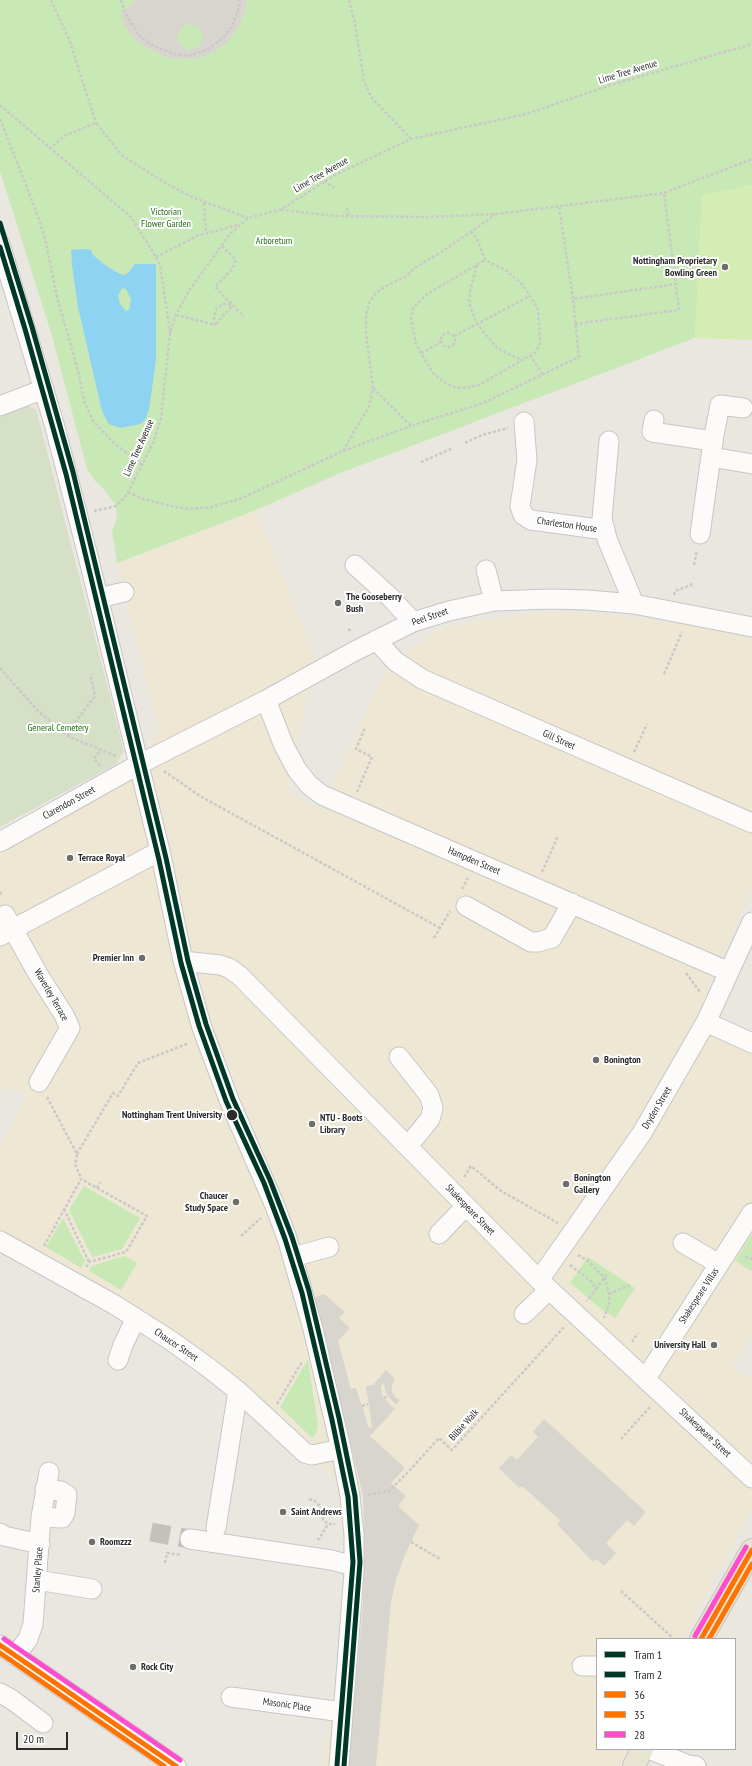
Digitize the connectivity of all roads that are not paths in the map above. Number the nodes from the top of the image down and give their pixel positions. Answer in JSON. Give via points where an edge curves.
{"nodes":[{"id":1,"x":0,"y":244,"type":"edge"},
{"id":2,"x":44,"y":389,"type":"junction"},
{"id":3,"x":0,"y":406,"type":"edge"},
{"id":4,"x":743,"y":408,"type":"dead end"},
{"id":5,"x":654,"y":420,"type":"dead end"},
{"id":6,"x":525,"y":426,"type":"road end"},
{"id":7,"x":609,"y":441,"type":"dead end"},
{"id":8,"x":713,"y":444,"type":"junction"},
{"id":9,"x":752,"y":464,"type":"edge"},
{"id":10,"x":605,"y":530,"type":"junction"},
{"id":11,"x":700,"y":534,"type":"dead end"},
{"id":12,"x":355,"y":565,"type":"dead end"},
{"id":13,"x":486,"y":570,"type":"dead end"},
{"id":14,"x":124,"y":592,"type":"dead end"},
{"id":15,"x":99,"y":598,"type":"junction"},
{"id":16,"x":494,"y":601,"type":"junction"},
{"id":17,"x":634,"y":604,"type":"junction"},
{"id":18,"x":414,"y":622,"type":"junction"},
{"id":19,"x":752,"y":627,"type":"edge"},
{"id":20,"x":376,"y":640,"type":"junction"},
{"id":21,"x":266,"y":700,"type":"junction"},
{"id":22,"x":140,"y":763,"type":"junction"},
{"id":23,"x":752,"y":823,"type":"edge"},
{"id":24,"x":0,"y":842,"type":"edge"},
{"id":25,"x":160,"y":851,"type":"junction"},
{"id":26,"x":459,"y":902,"type":"road end"},
{"id":27,"x":572,"y":903,"type":"junction"},
{"id":28,"x":752,"y":922,"type":"edge"},
{"id":29,"x":6,"y":926,"type":"edge"},
{"id":30,"x":183,"y":961,"type":"junction"},
{"id":31,"x":729,"y":972,"type":"junction"},
{"id":32,"x":706,"y":1022,"type":"junction"},
{"id":33,"x":752,"y":1043,"type":"edge"},
{"id":34,"x":399,"y":1057,"type":"dead end"},
{"id":35,"x":39,"y":1082,"type":"road end"},
{"id":36,"x":408,"y":1146,"type":"junction"},
{"id":37,"x":466,"y":1206,"type":"junction"},
{"id":38,"x":752,"y":1213,"type":"edge"},
{"id":39,"x":439,"y":1234,"type":"dead end"},
{"id":40,"x":0,"y":1241,"type":"edge"},
{"id":41,"x":683,"y":1243,"type":"dead end"},
{"id":42,"x":329,"y":1248,"type":"dead end"},
{"id":43,"x":293,"y":1257,"type":"junction"},
{"id":44,"x":719,"y":1264,"type":"junction"},
{"id":45,"x":544,"y":1285,"type":"junction"},
{"id":46,"x":524,"y":1314,"type":"dead end"},
{"id":47,"x":136,"y":1318,"type":"junction"},
{"id":48,"x":118,"y":1360,"type":"dead end"},
{"id":49,"x":646,"y":1378,"type":"junction"},
{"id":50,"x":238,"y":1391,"type":"junction"},
{"id":51,"x":341,"y":1449,"type":"junction"},
{"id":52,"x":752,"y":1478,"type":"edge"},
{"id":53,"x":47,"y":1480,"type":"dead end"},
{"id":54,"x":216,"y":1528,"type":"dead end"},
{"id":55,"x":0,"y":1533,"type":"edge"},
{"id":56,"x":190,"y":1539,"type":"tunnel mouth"},
{"id":57,"x":40,"y":1544,"type":"junction"},
{"id":58,"x":752,"y":1550,"type":"edge"},
{"id":59,"x":354,"y":1566,"type":"junction"},
{"id":60,"x":745,"y":1569,"type":"edge"},
{"id":61,"x":37,"y":1580,"type":"junction"},
{"id":62,"x":92,"y":1589,"type":"dead end"},
{"id":63,"x":702,"y":1638,"type":"edge"},
{"id":64,"x":0,"y":1645,"type":"edge"},
{"id":65,"x":16,"y":1656,"type":"junction"},
{"id":66,"x":0,"y":1693,"type":"edge"},
{"id":67,"x":230,"y":1698,"type":"dead end"},
{"id":68,"x":343,"y":1712,"type":"junction"},
{"id":69,"x":43,"y":1723,"type":"dead end"},
{"id":70,"x":642,"y":1750,"type":"edge"},
{"id":71,"x":651,"y":1750,"type":"edge"},
{"id":72,"x":176,"y":1766,"type":"edge"},
{"id":73,"x":339,"y":1766,"type":"edge"},
{"id":74,"x":634,"y":1766,"type":"edge"},
{"id":75,"x":696,"y":1766,"type":"edge"}],
"edges":[{"from":1,"to":2,"type":"street"},
{"from":2,"to":3,"type":"street"},
{"from":2,"to":15,"type":"street"},
{"from":4,"to":8,"type":"street","via":[[720,405]]},
{"from":5,"to":8,"type":"street","via":[[652,432]]},
{"from":6,"to":10,"type":"street","name":"Charleston House","via":[[527,460],[520,506],[523,515],[531,520]]},
{"from":7,"to":10,"type":"street","via":[[602,518]]},
{"from":8,"to":9,"type":"street"},
{"from":8,"to":11,"type":"street"},
{"from":10,"to":17,"type":"street","name":"Charleston House"},
{"from":12,"to":18,"type":"street"},
{"from":13,"to":16,"type":"street"},
{"from":14,"to":15,"type":"street"},
{"from":15,"to":22,"type":"street"},
{"from":16,"to":17,"type":"street","name":"Peel Street","via":[[550,598]]},
{"from":16,"to":18,"type":"street","name":"Peel Street"},
{"from":17,"to":19,"type":"street","name":"Peel Street"},
{"from":18,"to":20,"type":"street","name":"Peel Street"},
{"from":20,"to":21,"type":"street","name":"Peel Street"},
{"from":20,"to":23,"type":"street","name":"Gill Street","via":[[395,661],[422,679]]},
{"from":21,"to":22,"type":"street","name":"Peel Street"},
{"from":21,"to":27,"type":"street","name":"Hampden Street","via":[[284,746],[297,770],[309,785],[322,795]]},
{"from":22,"to":24,"type":"street","name":"Clarendon Street"},
{"from":22,"to":25,"type":"street"},
{"from":25,"to":29,"type":"street","name":"Waverley Terrace"},
{"from":25,"to":30,"type":"street"},
{"from":26,"to":27,"type":"street","via":[[531,942],[552,938]]},
{"from":27,"to":31,"type":"street","name":"Hampden Street"},
{"from":28,"to":31,"type":"street","name":"Dryden Street"},
{"from":29,"to":35,"type":"street","name":"Waverley Terrace","via":[[70,1028]]},
{"from":30,"to":36,"type":"street","name":"Shakespeare Street","via":[[220,964],[240,976]]},
{"from":30,"to":43,"type":"street","via":[[202,1028],[229,1100],[275,1206]]},
{"from":31,"to":32,"type":"street","name":"Dryden Street"},
{"from":32,"to":33,"type":"street"},
{"from":32,"to":45,"type":"street","name":"Dryden Street","via":[[642,1133],[565,1245]]},
{"from":34,"to":36,"type":"street","via":[[429,1095],[433,1108],[430,1119]]},
{"from":36,"to":37,"type":"street","name":"Shakespeare Street"},
{"from":37,"to":39,"type":"street"},
{"from":37,"to":45,"type":"street","name":"Shakespeare Street"},
{"from":38,"to":44,"type":"street","name":"Shakespeare Villas"},
{"from":40,"to":47,"type":"street","name":"Chaucer Street"},
{"from":41,"to":44,"type":"street"},
{"from":42,"to":43,"type":"street"},
{"from":43,"to":51,"type":"street"},
{"from":44,"to":49,"type":"street","name":"Shakespeare Villas"},
{"from":45,"to":46,"type":"street","name":"Dryden Street"},
{"from":45,"to":49,"type":"street","name":"Shakespeare Street"},
{"from":47,"to":48,"type":"street"},
{"from":47,"to":50,"type":"street","name":"Chaucer Street"},
{"from":49,"to":52,"type":"street","name":"Shakespeare Street"},
{"from":50,"to":51,"type":"street","name":"Chaucer Street","via":[[305,1453],[312,1455]]},
{"from":50,"to":54,"type":"street"},
{"from":51,"to":59,"type":"street","via":[[350,1496]]},
{"from":53,"to":57,"type":"street","name":"Stanley Place"},
{"from":55,"to":57,"type":"street"},
{"from":56,"to":59,"type":"street","via":[[331,1560]]},
{"from":57,"to":61,"type":"street","name":"Stanley Place"},
{"from":58,"to":60,"type":"main road"},
{"from":59,"to":68,"type":"street"},
{"from":60,"to":63,"type":"main road"},
{"from":61,"to":62,"type":"street"},
{"from":61,"to":65,"type":"street","name":"Stanley Place","via":[[33,1624],[28,1639]]},
{"from":64,"to":65,"type":"street"},
{"from":65,"to":72,"type":"street"},
{"from":66,"to":69,"type":"street"},
{"from":67,"to":68,"type":"street","name":"Masonic Place"},
{"from":68,"to":73,"type":"street"},
{"from":70,"to":74,"type":"main road"},
{"from":71,"to":75,"type":"street"}]}
